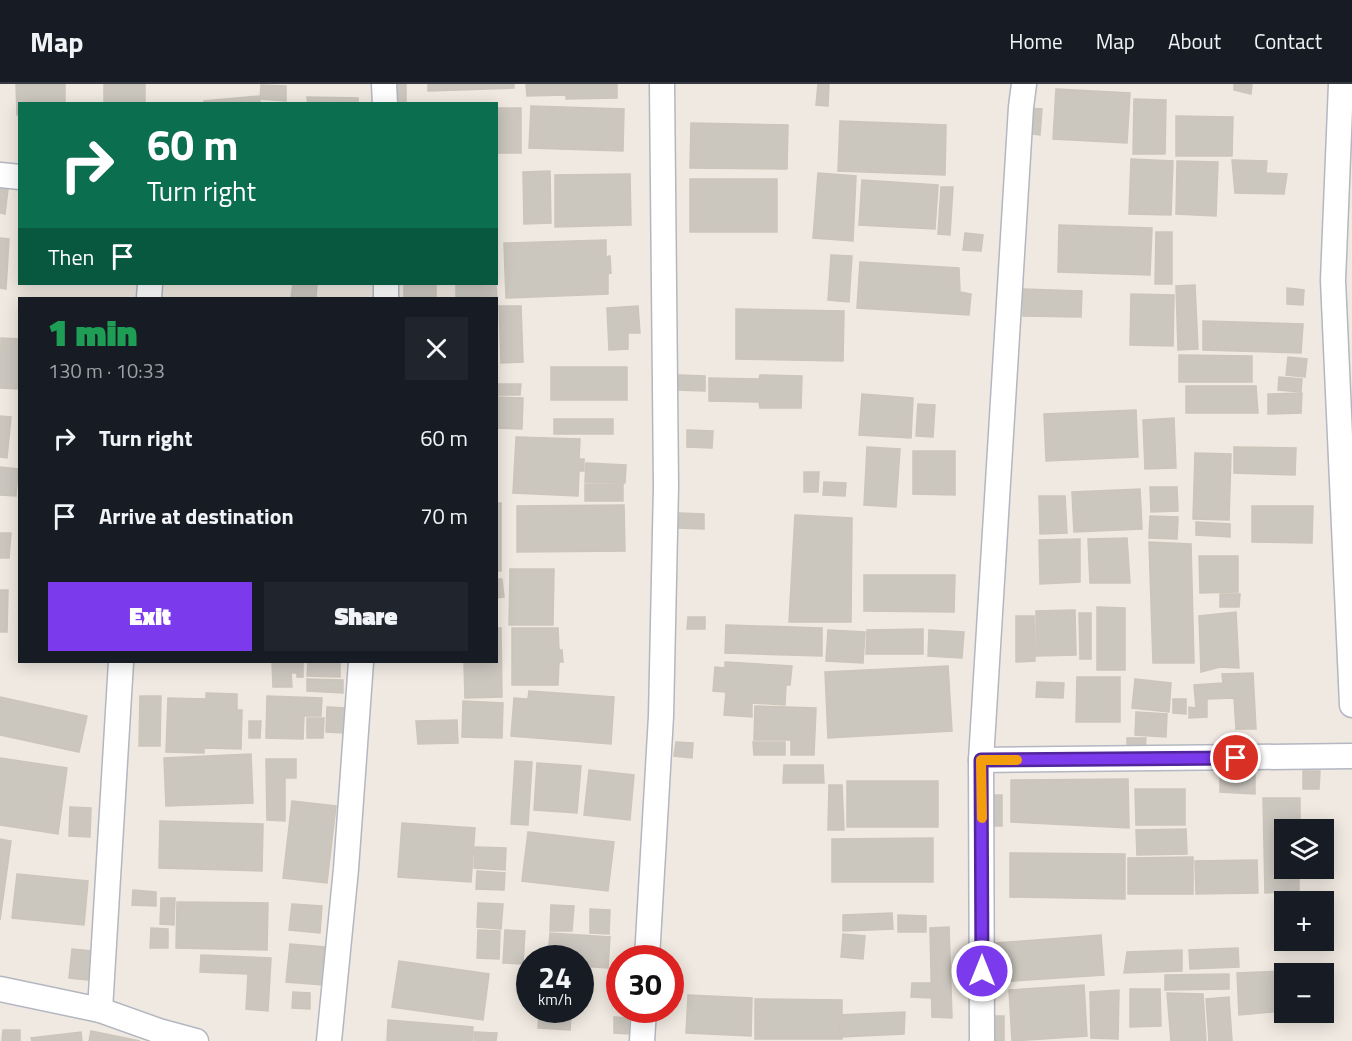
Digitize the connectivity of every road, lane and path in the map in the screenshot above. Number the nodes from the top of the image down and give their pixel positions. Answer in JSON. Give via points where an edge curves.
{"nodes":[{"id":1,"x":384,"y":84,"type":"edge"},
{"id":2,"x":662,"y":84,"type":"edge"},
{"id":3,"x":1024,"y":84,"type":"edge"},
{"id":4,"x":1341,"y":84,"type":"edge"},
{"id":5,"x":385,"y":102,"type":"edge"},
{"id":6,"x":0,"y":175,"type":"edge"},
{"id":7,"x":18,"y":177,"type":"edge"},
{"id":8,"x":1343,"y":281,"type":"edge"},
{"id":9,"x":121,"y":663,"type":"edge"},
{"id":10,"x":361,"y":663,"type":"edge"},
{"id":11,"x":1352,"y":705,"type":"edge"},
{"id":12,"x":1352,"y":756,"type":"edge"},
{"id":13,"x":981,"y":760,"type":"junction"},
{"id":14,"x":648,"y":945,"type":"edge"},
{"id":15,"x":0,"y":989,"type":"edge"},
{"id":16,"x":100,"y":1010,"type":"junction"},
{"id":17,"x":643,"y":1023,"type":"edge"},
{"id":18,"x":196,"y":1041,"type":"edge"},
{"id":19,"x":328,"y":1041,"type":"edge"},
{"id":20,"x":642,"y":1041,"type":"edge"},
{"id":21,"x":982,"y":1041,"type":"edge"}],
"edges":[{"from":1,"to":5,"type":"street"},
{"from":2,"to":14,"type":"street","via":[[666,486],[661,716]]},
{"from":3,"to":13,"type":"street"},
{"from":4,"to":8,"type":"street"},
{"from":6,"to":7,"type":"street"},
{"from":8,"to":11,"type":"street"},
{"from":9,"to":16,"type":"street"},
{"from":10,"to":19,"type":"street","via":[[346,869]]},
{"from":12,"to":13,"type":"street"},
{"from":13,"to":21,"type":"street"},
{"from":15,"to":16,"type":"street"},
{"from":16,"to":18,"type":"street"},
{"from":17,"to":20,"type":"street"}]}
